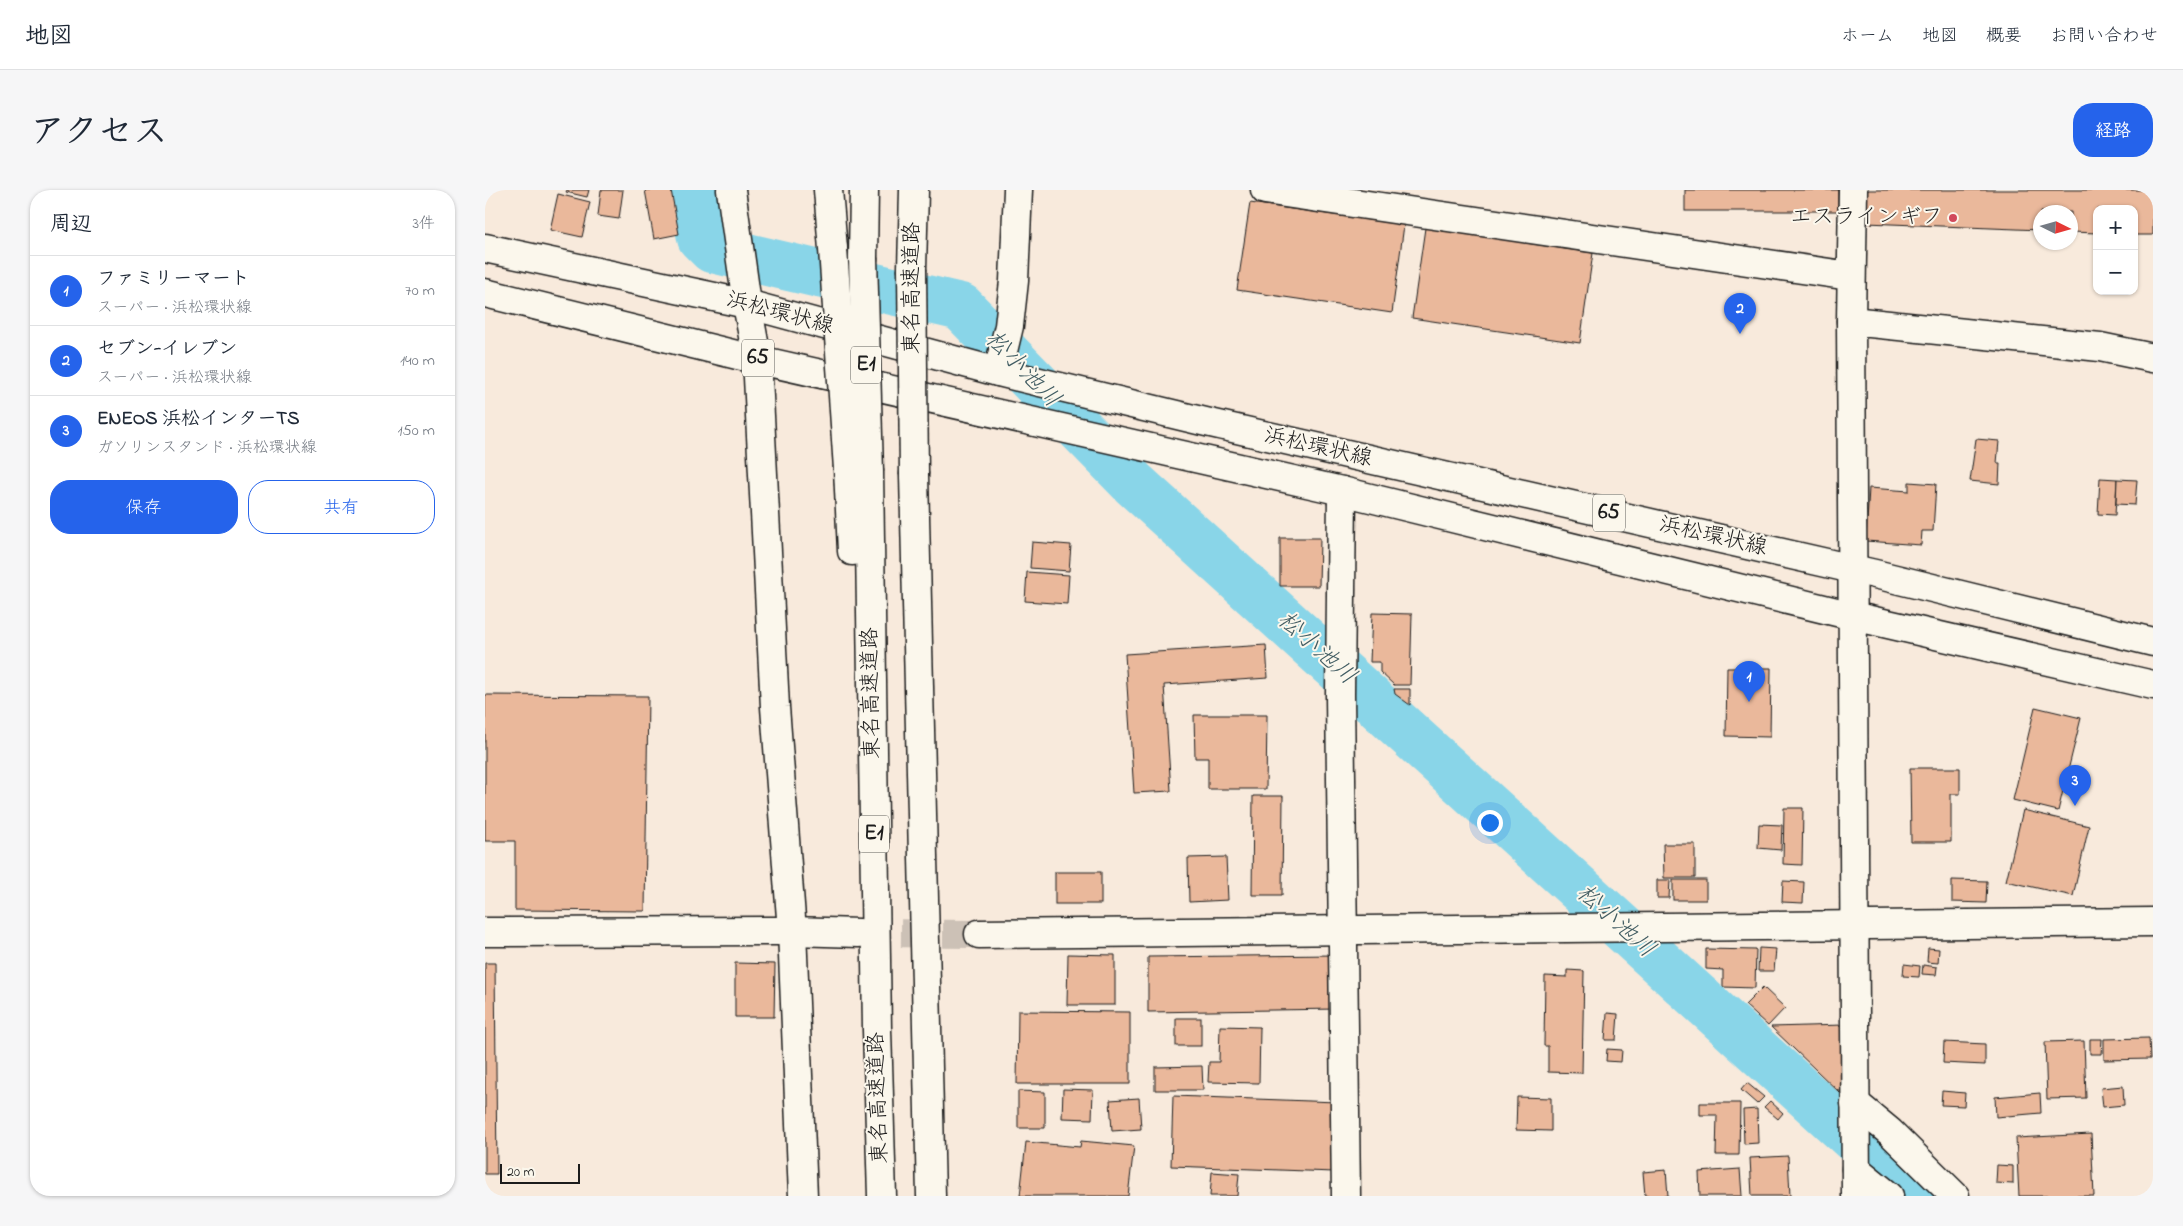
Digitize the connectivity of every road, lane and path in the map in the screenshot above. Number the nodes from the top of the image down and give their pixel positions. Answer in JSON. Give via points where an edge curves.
{"nodes":[{"id":1,"x":731,"y":190,"type":"edge"},
{"id":2,"x":829,"y":190,"type":"edge"},
{"id":3,"x":864,"y":190,"type":"edge"},
{"id":4,"x":914,"y":190,"type":"edge"},
{"id":5,"x":1018,"y":190,"type":"edge"},
{"id":6,"x":1265,"y":190,"type":"edge"},
{"id":7,"x":1853,"y":190,"type":"edge"},
{"id":8,"x":1379,"y":199,"type":"edge"},
{"id":9,"x":485,"y":248,"type":"edge"},
{"id":10,"x":1850,"y":276,"type":"junction"},
{"id":11,"x":485,"y":293,"type":"edge"},
{"id":12,"x":747,"y":304,"type":"junction"},
{"id":13,"x":1851,"y":321,"type":"junction"},
{"id":14,"x":757,"y":358,"type":"junction"},
{"id":15,"x":2153,"y":358,"type":"edge"},
{"id":16,"x":986,"y":369,"type":"junction"},
{"id":17,"x":859,"y":471,"type":"junction"},
{"id":18,"x":1342,"y":491,"type":"junction"},
{"id":19,"x":1853,"y":569,"type":"junction"},
{"id":20,"x":1853,"y":616,"type":"junction"},
{"id":21,"x":2153,"y":642,"type":"edge"},
{"id":22,"x":2153,"y":685,"type":"edge"},
{"id":23,"x":2153,"y":922,"type":"edge"},
{"id":24,"x":1853,"y":924,"type":"junction"},
{"id":25,"x":1343,"y":930,"type":"junction"},
{"id":26,"x":792,"y":931,"type":"junction"},
{"id":27,"x":485,"y":932,"type":"edge"},
{"id":28,"x":859,"y":933,"type":"tunnel mouth"},
{"id":29,"x":979,"y":934,"type":"tunnel mouth"},
{"id":30,"x":1856,"y":1112,"type":"junction"},
{"id":31,"x":1856,"y":1169,"type":"junction"},
{"id":32,"x":803,"y":1196,"type":"edge"},
{"id":33,"x":882,"y":1196,"type":"edge"},
{"id":34,"x":931,"y":1196,"type":"edge"},
{"id":35,"x":1346,"y":1196,"type":"edge"},
{"id":36,"x":1856,"y":1196,"type":"edge"},
{"id":37,"x":1889,"y":1196,"type":"edge"},
{"id":38,"x":1955,"y":1196,"type":"edge"}],
"edges":[{"from":1,"to":12,"type":"main road"},
{"from":2,"to":17,"type":"main road","bridge":true},
{"from":3,"to":17,"type":"main road","name":"東名高速道路","number":"E1","bridge":true},
{"from":4,"to":34,"type":"main road","name":"東名高速道路","number":"E1","bridge":true,"via":[[915,474]]},
{"from":5,"to":16,"type":"main road","via":[[1009,326]]},
{"from":6,"to":8,"type":"main road"},
{"from":7,"to":10,"type":"main road"},
{"from":8,"to":10,"type":"main road"},
{"from":9,"to":12,"type":"main road","name":"浜松環状線","number":"65"},
{"from":10,"to":13,"type":"main road"},
{"from":11,"to":14,"type":"main road","name":"浜松環状線","number":"65"},
{"from":12,"to":14,"type":"main road"},
{"from":12,"to":16,"type":"main road","name":"浜松環状線","number":"65"},
{"from":13,"to":15,"type":"main road","via":[[2100,347]]},
{"from":13,"to":19,"type":"main road"},
{"from":14,"to":18,"type":"main road","name":"浜松環状線","number":"65"},
{"from":14,"to":26,"type":"main road","via":[[775,707]]},
{"from":16,"to":19,"type":"main road","name":"浜松環状線","number":"65"},
{"from":17,"to":33,"type":"main road","name":"東名高速道路","number":"E1"},
{"from":18,"to":20,"type":"main road","name":"浜松環状線","number":"65"},
{"from":18,"to":25,"type":"main road"},
{"from":19,"to":20,"type":"main road"},
{"from":19,"to":21,"type":"main road","name":"浜松環状線","number":"65"},
{"from":20,"to":22,"type":"main road","name":"浜松環状線","number":"65"},
{"from":20,"to":24,"type":"main road"},
{"from":23,"to":24,"type":"main road"},
{"from":24,"to":25,"type":"main road"},
{"from":24,"to":30,"type":"main road"},
{"from":25,"to":29,"type":"main road"},
{"from":25,"to":35,"type":"main road"},
{"from":26,"to":27,"type":"main road"},
{"from":26,"to":28,"type":"main road"},
{"from":26,"to":32,"type":"main road"},
{"from":30,"to":31,"type":"main road"},
{"from":30,"to":38,"type":"main road","via":[[1890,1132]]},
{"from":31,"to":36,"type":"main road"},
{"from":31,"to":37,"type":"main road"}]}
